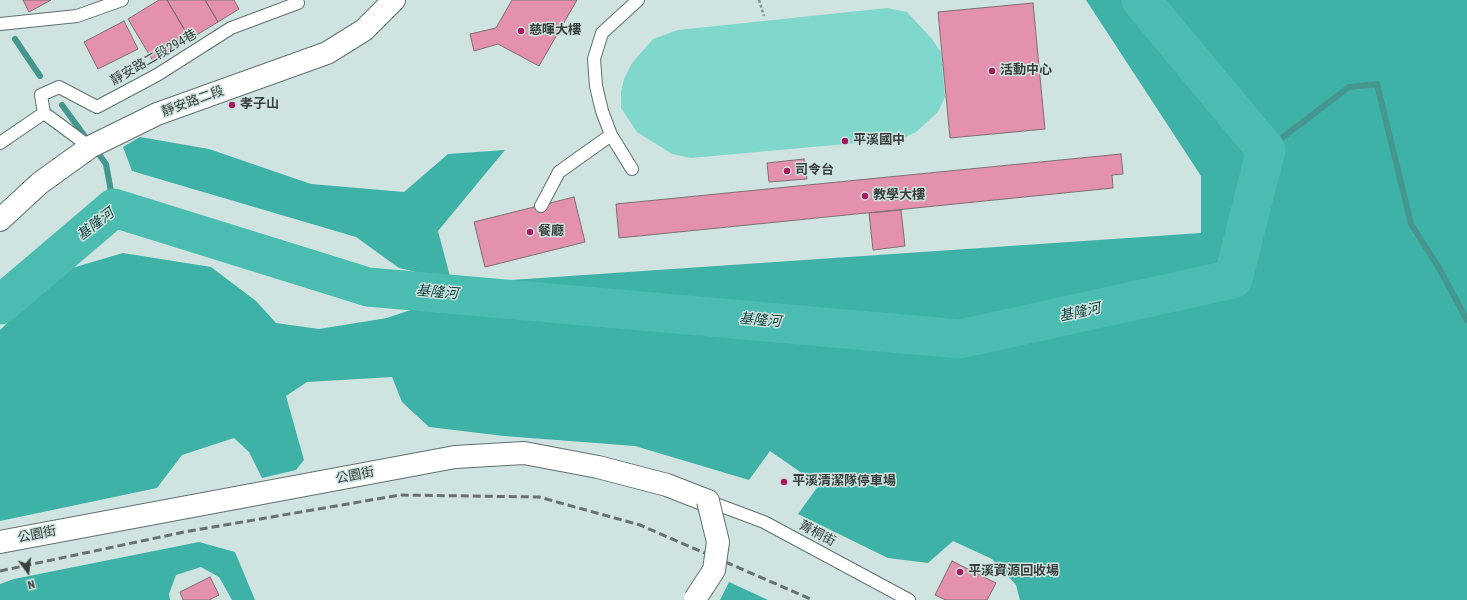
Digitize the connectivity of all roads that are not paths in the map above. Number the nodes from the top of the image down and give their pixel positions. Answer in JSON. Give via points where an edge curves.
{"nodes":[{"id":1,"x":122,"y":0,"type":"edge"},
{"id":2,"x":394,"y":0,"type":"edge"},
{"id":3,"x":638,"y":0,"type":"edge"},
{"id":4,"x":298,"y":3,"type":"dead end"},
{"id":5,"x":0,"y":24,"type":"edge"},
{"id":6,"x":44,"y":113,"type":"junction"},
{"id":7,"x":611,"y":135,"type":"junction"},
{"id":8,"x":0,"y":143,"type":"edge"},
{"id":9,"x":98,"y":143,"type":"junction"},
{"id":10,"x":632,"y":169,"type":"dead end"},
{"id":11,"x":541,"y":206,"type":"dead end"},
{"id":12,"x":0,"y":220,"type":"edge"},
{"id":13,"x":708,"y":501,"type":"junction"},
{"id":14,"x":0,"y":542,"type":"edge"},
{"id":15,"x":695,"y":599,"type":"edge"},
{"id":16,"x":909,"y":600,"type":"edge"}],
"edges":[{"from":1,"to":5,"type":"lane","via":[[77,16]]},
{"from":2,"to":9,"type":"street","name":"靜安路二段","via":[[364,30],[327,53],[157,114]]},
{"from":3,"to":7,"type":"lane","via":[[602,33],[594,59],[596,86]]},
{"from":4,"to":6,"type":"lane","name":"靜安路二段294巷","via":[[231,28],[157,75],[96,107],[59,87],[42,95]]},
{"from":6,"to":8,"type":"lane"},
{"from":6,"to":9,"type":"lane"},
{"from":7,"to":10,"type":"lane"},
{"from":7,"to":11,"type":"lane","via":[[559,172]]},
{"from":9,"to":12,"type":"street","name":"靜安路二段","via":[[40,183]]},
{"from":13,"to":14,"type":"street","name":"公園街","via":[[651,481],[598,467],[524,453],[463,457]]},
{"from":13,"to":15,"type":"street","bridge":true,"via":[[718,542],[714,570]]},
{"from":13,"to":16,"type":"lane","name":"菁桐街","via":[[764,522]]}]}
